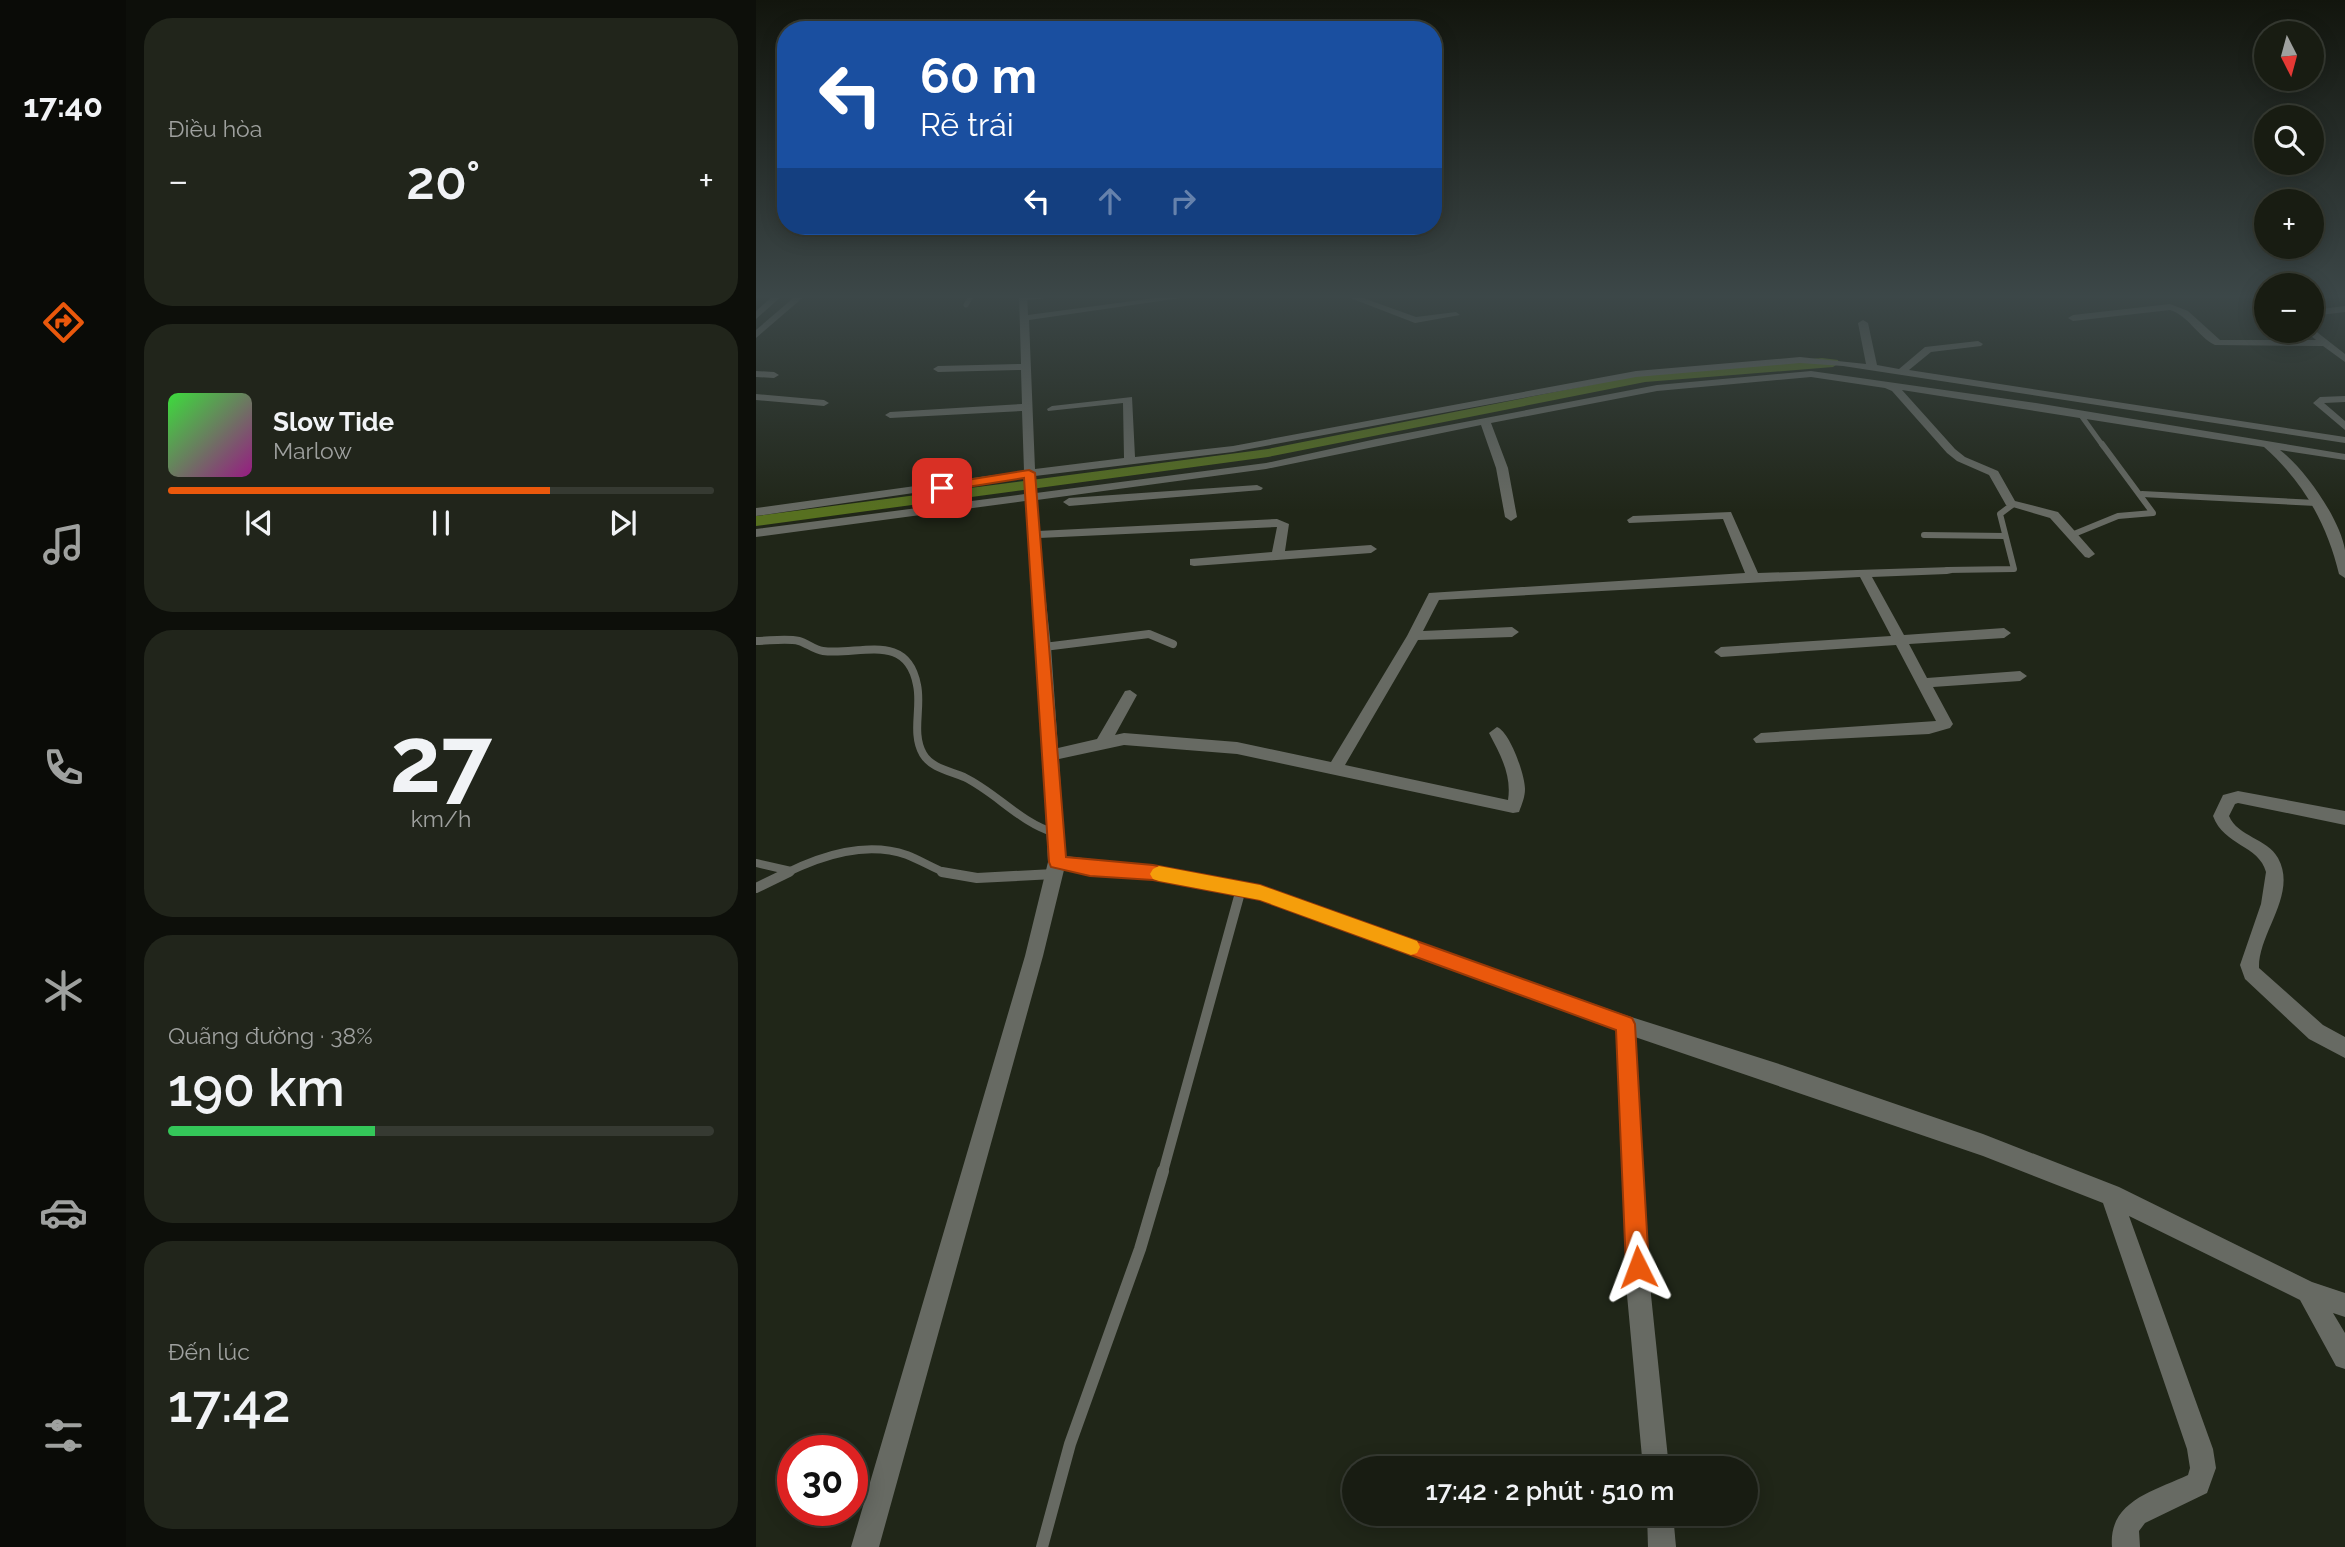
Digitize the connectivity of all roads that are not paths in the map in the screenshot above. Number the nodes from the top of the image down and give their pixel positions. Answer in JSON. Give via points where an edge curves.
{"nodes":[{"id":1,"x":1721,"y":366,"type":"edge"},
{"id":2,"x":1865,"y":366,"type":"edge"},
{"id":3,"x":1908,"y":366,"type":"edge"},
{"id":4,"x":1027,"y":367,"type":"joint"},
{"id":5,"x":1872,"y":367,"type":"joint"},
{"id":6,"x":938,"y":369,"type":"dead end"},
{"id":7,"x":1901,"y":372,"type":"junction"},
{"id":8,"x":756,"y":374,"type":"edge"},
{"id":9,"x":774,"y":375,"type":"dead end"},
{"id":10,"x":1882,"y":383,"type":"junction"},
{"id":11,"x":756,"y":397,"type":"edge"},
{"id":12,"x":2345,"y":399,"type":"edge"},
{"id":13,"x":824,"y":403,"type":"dead end"},
{"id":14,"x":1029,"y":407,"type":"junction"},
{"id":15,"x":1052,"y":409,"type":"dead end"},
{"id":16,"x":2080,"y":414,"type":"junction"},
{"id":17,"x":890,"y":415,"type":"dead end"},
{"id":18,"x":1485,"y":421,"type":"junction"},
{"id":19,"x":2345,"y":427,"type":"edge"},
{"id":20,"x":2345,"y":440,"type":"edge"},
{"id":21,"x":2266,"y":444,"type":"junction"},
{"id":22,"x":2345,"y":457,"type":"edge"},
{"id":23,"x":1130,"y":461,"type":"junction"},
{"id":24,"x":1031,"y":488,"type":"junction"},
{"id":25,"x":1257,"y":488,"type":"dead end"},
{"id":26,"x":2142,"y":494,"type":"junction"},
{"id":27,"x":2316,"y":503,"type":"junction"},
{"id":28,"x":2012,"y":505,"type":"junction"},
{"id":29,"x":756,"y":512,"type":"edge"},
{"id":30,"x":1511,"y":517,"type":"dead end"},
{"id":31,"x":1633,"y":520,"type":"dead end"},
{"id":32,"x":756,"y":533,"type":"edge"},
{"id":33,"x":2074,"y":534,"type":"junction"},
{"id":34,"x":1032,"y":535,"type":"junction"},
{"id":35,"x":1924,"y":535,"type":"dead end"},
{"id":36,"x":2005,"y":536,"type":"junction"},
{"id":37,"x":1371,"y":549,"type":"dead end"},
{"id":38,"x":2089,"y":554,"type":"dead end"},
{"id":39,"x":1278,"y":556,"type":"junction"},
{"id":40,"x":1194,"y":562,"type":"dead end"},
{"id":41,"x":1947,"y":570,"type":"joint"},
{"id":42,"x":1864,"y":573,"type":"junction"},
{"id":43,"x":2345,"y":574,"type":"edge"},
{"id":44,"x":1753,"y":576,"type":"junction"},
{"id":45,"x":1512,"y":632,"type":"dead end"},
{"id":46,"x":2004,"y":633,"type":"dead end"},
{"id":47,"x":1415,"y":636,"type":"junction"},
{"id":48,"x":1900,"y":640,"type":"junction"},
{"id":49,"x":756,"y":641,"type":"edge"},
{"id":50,"x":1174,"y":644,"type":"dead end"},
{"id":51,"x":1044,"y":647,"type":"junction"},
{"id":52,"x":1721,"y":652,"type":"dead end"},
{"id":53,"x":2020,"y":676,"type":"dead end"},
{"id":54,"x":1923,"y":683,"type":"junction"},
{"id":55,"x":1130,"y":695,"type":"dead end"},
{"id":56,"x":1497,"y":733,"type":"dead end"},
{"id":57,"x":1760,"y":739,"type":"dead end"},
{"id":58,"x":1104,"y":741,"type":"junction"},
{"id":59,"x":1050,"y":755,"type":"junction"},
{"id":60,"x":1334,"y":770,"type":"junction"},
{"id":61,"x":2345,"y":818,"type":"edge"},
{"id":62,"x":1056,"y":833,"type":"junction"},
{"id":63,"x":756,"y":863,"type":"edge"},
{"id":64,"x":1056,"y":868,"type":"junction"},
{"id":65,"x":791,"y":871,"type":"junction"},
{"id":66,"x":756,"y":888,"type":"edge"},
{"id":67,"x":1241,"y":889,"type":"junction"},
{"id":68,"x":1625,"y":1024,"type":"junction"},
{"id":69,"x":2345,"y":1048,"type":"edge"},
{"id":70,"x":2111,"y":1195,"type":"junction"},
{"id":71,"x":2308,"y":1292,"type":"junction"},
{"id":72,"x":2345,"y":1305,"type":"edge"},
{"id":73,"x":2345,"y":1357,"type":"edge"},
{"id":74,"x":1655,"y":1456,"type":"edge"},
{"id":75,"x":1661,"y":1526,"type":"edge"},
{"id":76,"x":864,"y":1547,"type":"edge"},
{"id":77,"x":1042,"y":1547,"type":"edge"},
{"id":78,"x":1662,"y":1547,"type":"edge"},
{"id":79,"x":2126,"y":1547,"type":"edge"}],
"edges":[{"from":1,"to":23,"type":"street","via":[[1636,374],[1279,442]]},
{"from":2,"to":5,"type":"street"},
{"from":3,"to":7,"type":"street"},
{"from":4,"to":6,"type":"street"},
{"from":4,"to":14,"type":"street"},
{"from":5,"to":7,"type":"street"},
{"from":7,"to":20,"type":"street"},
{"from":8,"to":9,"type":"street"},
{"from":10,"to":16,"type":"street"},
{"from":10,"to":18,"type":"street","via":[[1811,374],[1657,388]]},
{"from":10,"to":28,"type":"street","via":[[1895,389],[1961,459],[1994,473]]},
{"from":11,"to":13,"type":"street"},
{"from":12,"to":19,"type":"street","via":[[2318,403]]},
{"from":14,"to":17,"type":"street"},
{"from":14,"to":24,"type":"street"},
{"from":15,"to":23,"type":"street","via":[[1128,399]]},
{"from":16,"to":21,"type":"street"},
{"from":16,"to":26,"type":"lane"},
{"from":18,"to":24,"type":"street","via":[[1266,466]]},
{"from":18,"to":30,"type":"street","via":[[1502,468]]},
{"from":21,"to":22,"type":"street"},
{"from":21,"to":27,"type":"street"},
{"from":23,"to":24,"type":"street"},
{"from":24,"to":25,"type":"street"},
{"from":24,"to":29,"type":"street","via":[[942,488]]},
{"from":24,"to":32,"type":"street"},
{"from":24,"to":34,"type":"street"},
{"from":26,"to":27,"type":"lane"},
{"from":26,"to":33,"type":"lane","via":[[2153,513],[2122,515]]},
{"from":27,"to":43,"type":"street","via":[[2340,547]]},
{"from":28,"to":33,"type":"street","via":[[2054,515]]},
{"from":28,"to":36,"type":"lane","via":[[2000,514]]},
{"from":31,"to":44,"type":"street","via":[[1727,515]]},
{"from":33,"to":38,"type":"street"},
{"from":34,"to":39,"type":"street","via":[[1277,523],[1283,524]]},
{"from":34,"to":51,"type":"street"},
{"from":35,"to":36,"type":"lane"},
{"from":36,"to":41,"type":"lane","via":[[2014,569]]},
{"from":37,"to":39,"type":"street"},
{"from":39,"to":40,"type":"street"},
{"from":41,"to":42,"type":"street"},
{"from":42,"to":44,"type":"street"},
{"from":42,"to":48,"type":"street"},
{"from":44,"to":47,"type":"street","via":[[1434,596]]},
{"from":45,"to":47,"type":"street"},
{"from":46,"to":48,"type":"street"},
{"from":47,"to":60,"type":"street"},
{"from":48,"to":52,"type":"street"},
{"from":48,"to":54,"type":"street"},
{"from":49,"to":62,"type":"lane","via":[[801,641],[818,650],[886,649],[902,657],[920,687],[918,728],[923,754],[938,769],[955,772],[1041,830]]},
{"from":50,"to":51,"type":"lane","via":[[1149,634]]},
{"from":51,"to":59,"type":"street"},
{"from":53,"to":54,"type":"street"},
{"from":54,"to":57,"type":"street","via":[[1945,724]]},
{"from":55,"to":58,"type":"street"},
{"from":56,"to":60,"type":"street","via":[[1513,767],[1518,795],[1513,807]]},
{"from":58,"to":59,"type":"street"},
{"from":58,"to":60,"type":"street","via":[[1141,739],[1237,748]]},
{"from":59,"to":62,"type":"street"},
{"from":61,"to":69,"type":"street","via":[[2238,797],[2229,799],[2221,816],[2230,832],[2266,853],[2274,868],[2249,965],[2252,973],[2316,1032]]},
{"from":62,"to":64,"type":"street"},
{"from":63,"to":65,"type":"lane"},
{"from":64,"to":65,"type":"lane","via":[[951,875],[898,853],[858,849],[831,853]]},
{"from":64,"to":67,"type":"street","via":[[1153,873]]},
{"from":64,"to":76,"type":"street"},
{"from":65,"to":66,"type":"lane"},
{"from":67,"to":68,"type":"street"},
{"from":67,"to":77,"type":"lane","via":[[1140,1249],[1070,1444]]},
{"from":68,"to":70,"type":"street","via":[[1926,1125]]},
{"from":68,"to":74,"type":"street","via":[[1639,1295]]},
{"from":70,"to":71,"type":"street"},
{"from":70,"to":79,"type":"street","via":[[2203,1468],[2198,1484],[2136,1514],[2124,1532]]},
{"from":71,"to":72,"type":"street"},
{"from":71,"to":73,"type":"street"},
{"from":75,"to":78,"type":"street"}]}
